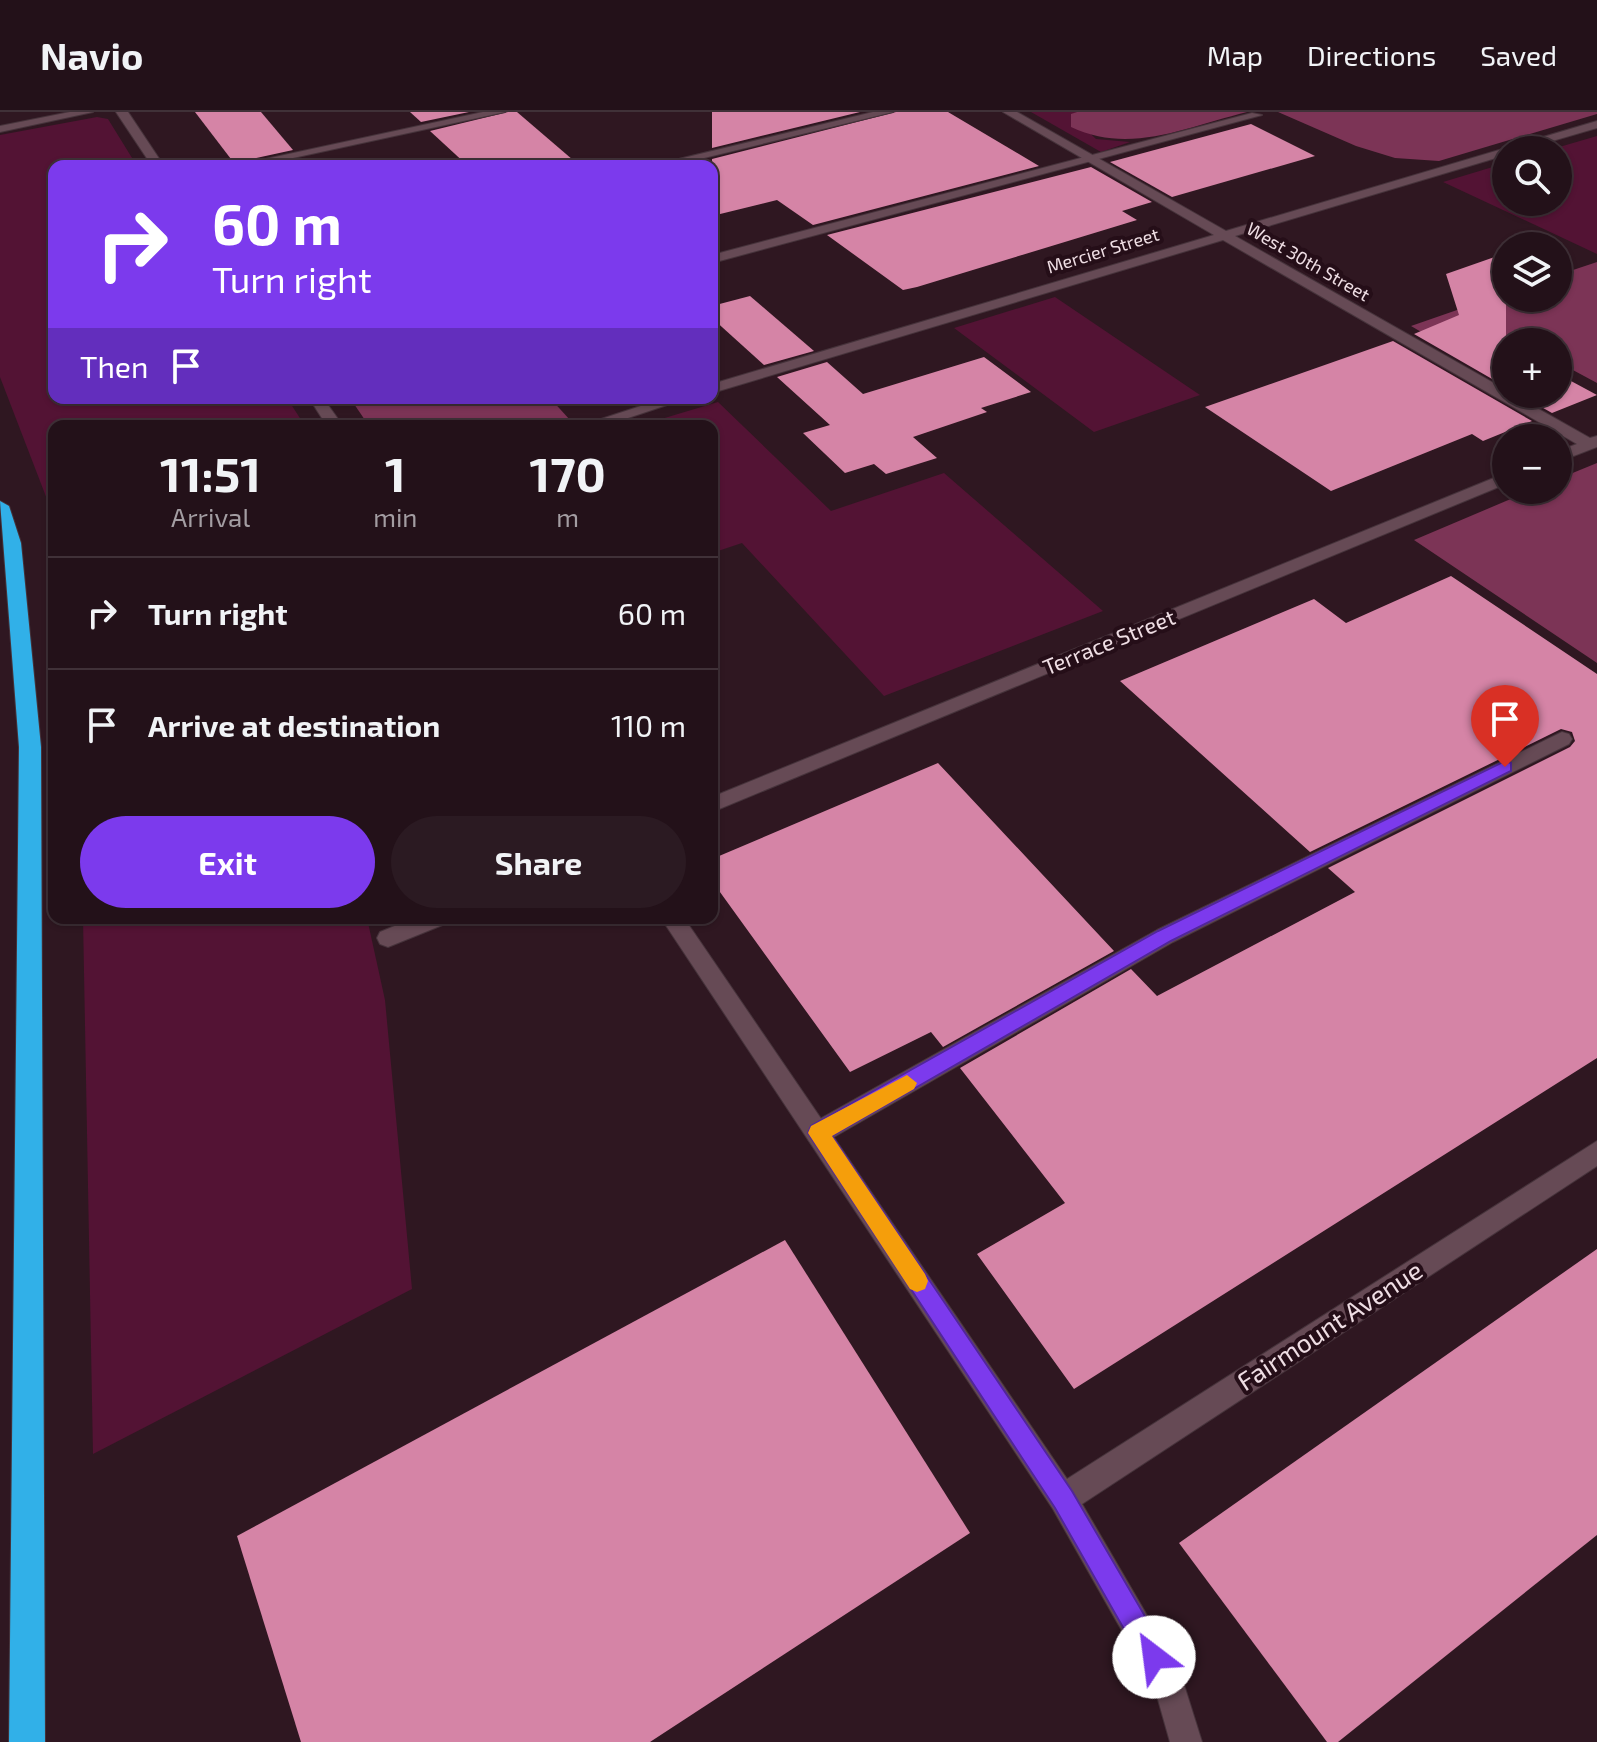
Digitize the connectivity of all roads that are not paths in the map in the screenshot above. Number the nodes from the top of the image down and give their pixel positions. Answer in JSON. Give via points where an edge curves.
{"nodes":[{"id":1,"x":87,"y":112,"type":"edge"},
{"id":2,"x":122,"y":112,"type":"edge"},
{"id":3,"x":499,"y":112,"type":"edge"},
{"id":4,"x":887,"y":112,"type":"edge"},
{"id":5,"x":1009,"y":112,"type":"edge"},
{"id":6,"x":1256,"y":115,"type":"dead end"},
{"id":7,"x":1597,"y":124,"type":"edge"},
{"id":8,"x":0,"y":129,"type":"edge"},
{"id":9,"x":1556,"y":136,"type":"edge"},
{"id":10,"x":1492,"y":155,"type":"edge"},
{"id":11,"x":1092,"y":159,"type":"junction"},
{"id":12,"x":154,"y":160,"type":"edge"},
{"id":13,"x":268,"y":160,"type":"edge"},
{"id":14,"x":682,"y":160,"type":"edge"},
{"id":15,"x":1225,"y":235,"type":"junction"},
{"id":16,"x":718,"y":257,"type":"edge"},
{"id":17,"x":718,"y":387,"type":"edge"},
{"id":18,"x":661,"y":404,"type":"edge"},
{"id":19,"x":608,"y":420,"type":"edge"},
{"id":20,"x":1593,"y":442,"type":"edge"},
{"id":21,"x":1572,"y":451,"type":"edge"},
{"id":22,"x":1492,"y":484,"type":"edge"},
{"id":23,"x":0,"y":506,"type":"edge"},
{"id":24,"x":1562,"y":739,"type":"dead end"},
{"id":25,"x":718,"y":803,"type":"edge"},
{"id":26,"x":422,"y":924,"type":"edge"},
{"id":27,"x":676,"y":924,"type":"edge"},
{"id":28,"x":388,"y":938,"type":"dead end"},
{"id":29,"x":818,"y":1133,"type":"junction"},
{"id":30,"x":1597,"y":1152,"type":"edge"},
{"id":31,"x":1063,"y":1499,"type":"junction"},
{"id":32,"x":27,"y":1742,"type":"edge"},
{"id":33,"x":1186,"y":1742,"type":"edge"}],
"edges":[{"from":1,"to":8,"type":"street"},
{"from":2,"to":12,"type":"street"},
{"from":3,"to":13,"type":"street"},
{"from":4,"to":14,"type":"street"},
{"from":5,"to":11,"type":"street","name":"West 30th Street"},
{"from":6,"to":11,"type":"street"},
{"from":7,"to":9,"type":"street","name":"Mercier Street"},
{"from":10,"to":15,"type":"street","name":"Mercier Street"},
{"from":11,"to":15,"type":"street","name":"West 30th Street"},
{"from":11,"to":16,"type":"street"},
{"from":15,"to":17,"type":"street","name":"Mercier Street"},
{"from":15,"to":20,"type":"street","name":"West 30th Street"},
{"from":18,"to":19,"type":"street"},
{"from":20,"to":21,"type":"street"},
{"from":22,"to":25,"type":"street","name":"Terrace Street"},
{"from":23,"to":32,"type":"highway","via":[[12,543],[30,747]]},
{"from":24,"to":29,"type":"street","via":[[1165,936]]},
{"from":26,"to":28,"type":"street"},
{"from":27,"to":29,"type":"street"},
{"from":29,"to":31,"type":"street"},
{"from":30,"to":31,"type":"street","name":"Fairmount Avenue"},
{"from":31,"to":33,"type":"street","via":[[1169,1683]]}]}
